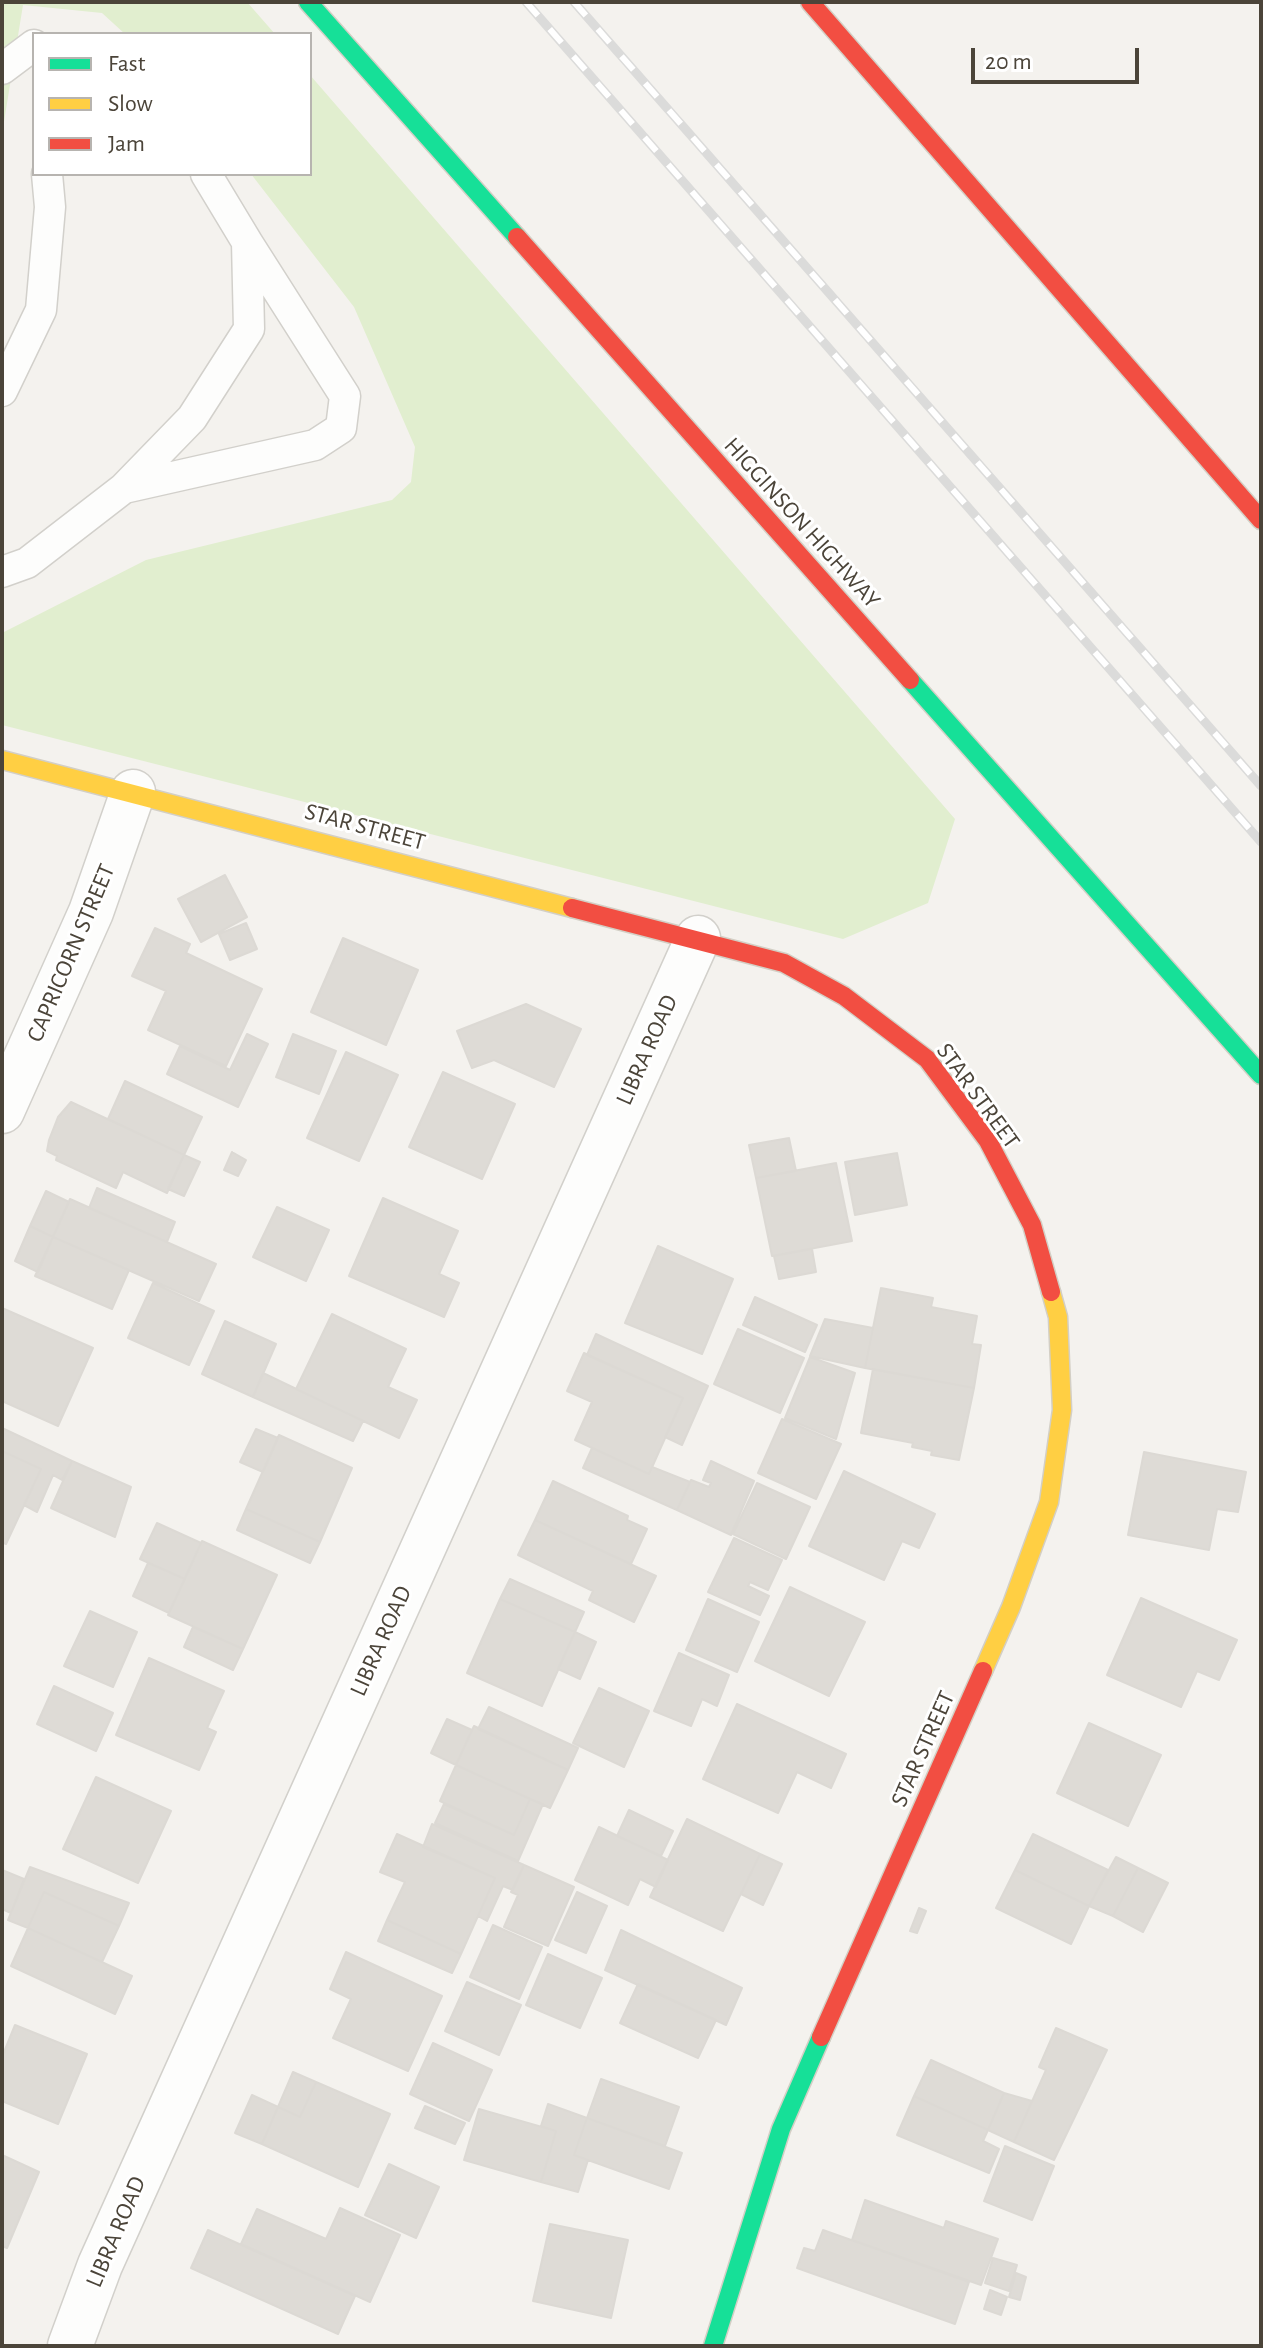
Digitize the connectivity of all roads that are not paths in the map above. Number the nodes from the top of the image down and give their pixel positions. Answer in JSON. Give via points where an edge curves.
{"nodes":[{"id":1,"x":308,"y":2,"type":"edge"},
{"id":2,"x":810,"y":2,"type":"edge"},
{"id":3,"x":32,"y":47,"type":"edge"},
{"id":4,"x":2,"y":69,"type":"edge"},
{"id":5,"x":47,"y":176,"type":"edge"},
{"id":6,"x":207,"y":176,"type":"edge"},
{"id":7,"x":247,"y":242,"type":"junction"},
{"id":8,"x":2,"y":391,"type":"edge"},
{"id":9,"x":124,"y":488,"type":"junction"},
{"id":10,"x":1261,"y":520,"type":"edge"},
{"id":11,"x":2,"y":572,"type":"edge"},
{"id":12,"x":2,"y":760,"type":"edge"},
{"id":13,"x":133,"y":792,"type":"junction"},
{"id":14,"x":698,"y":938,"type":"junction"},
{"id":15,"x":1261,"y":1075,"type":"edge"},
{"id":16,"x":2,"y":1111,"type":"edge"},
{"id":17,"x":70,"y":2346,"type":"edge"},
{"id":18,"x":713,"y":2346,"type":"edge"}],
"edges":[{"from":1,"to":15,"type":"main road","name":"HIGGINSON HIGHWAY"},
{"from":2,"to":10,"type":"main road"},
{"from":3,"to":4,"type":"lane"},
{"from":5,"to":8,"type":"lane","via":[[50,207],[41,310]]},
{"from":6,"to":7,"type":"lane"},
{"from":7,"to":9,"type":"lane","via":[[249,329],[192,418]]},
{"from":7,"to":9,"type":"lane","via":[[345,396],[341,428],[315,445]]},
{"from":9,"to":11,"type":"lane","via":[[27,563]]},
{"from":12,"to":13,"type":"main road","name":"STAR STREET"},
{"from":13,"to":14,"type":"main road","name":"STAR STREET"},
{"from":13,"to":16,"type":"street","name":"CAPRICORN STREET","via":[[91,912]]},
{"from":14,"to":17,"type":"street","name":"LIBRA ROAD","via":[[106,2251]]},
{"from":14,"to":18,"type":"main road","name":"STAR STREET","via":[[784,963],[844,996],[927,1059],[988,1141],[1032,1225],[1058,1317],[1062,1410],[1049,1502],[1011,1607],[781,2129]]}]}
